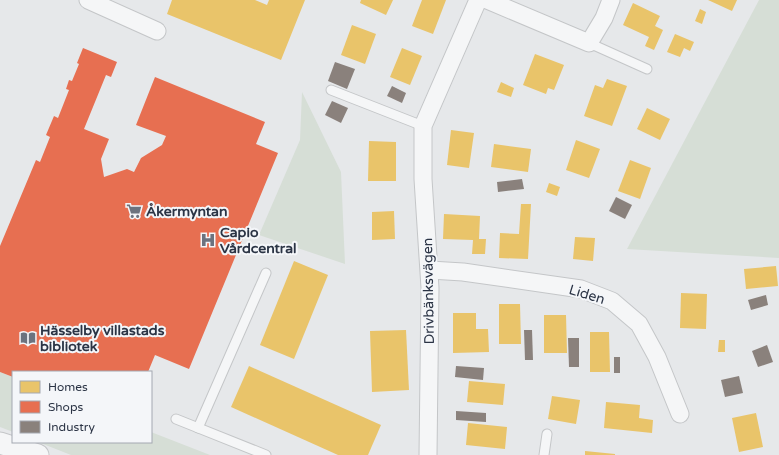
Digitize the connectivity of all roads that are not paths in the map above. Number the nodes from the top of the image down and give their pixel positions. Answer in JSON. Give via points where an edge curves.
{"nodes":[{"id":1,"x":88,"y":0,"type":"edge"},
{"id":2,"x":478,"y":0,"type":"edge"},
{"id":3,"x":487,"y":0,"type":"edge"},
{"id":4,"x":611,"y":0,"type":"edge"},
{"id":5,"x":157,"y":31,"type":"dead end"},
{"id":6,"x":589,"y":43,"type":"junction"},
{"id":7,"x":647,"y":69,"type":"dead end"},
{"id":8,"x":331,"y":90,"type":"dead end"},
{"id":9,"x":423,"y":126,"type":"junction"},
{"id":10,"x":430,"y":270,"type":"junction"},
{"id":11,"x":266,"y":273,"type":"dead end"},
{"id":12,"x":680,"y":414,"type":"dead end"},
{"id":13,"x":176,"y":419,"type":"dead end"},
{"id":14,"x":198,"y":428,"type":"junction"},
{"id":15,"x":547,"y":434,"type":"dead end"},
{"id":16,"x":0,"y":443,"type":"edge"},
{"id":17,"x":38,"y":455,"type":"edge"},
{"id":18,"x":266,"y":455,"type":"edge"},
{"id":19,"x":428,"y":455,"type":"edge"},
{"id":20,"x":544,"y":455,"type":"edge"}],
"edges":[{"from":1,"to":5,"type":"street"},
{"from":2,"to":9,"type":"street","name":"Drivbänksvägen"},
{"from":3,"to":6,"type":"street"},
{"from":4,"to":6,"type":"street"},
{"from":6,"to":7,"type":"lane"},
{"from":8,"to":9,"type":"lane"},
{"from":9,"to":10,"type":"street","name":"Drivbänksvägen","via":[[423,179]]},
{"from":10,"to":12,"type":"street","name":"Liden","via":[[463,272],[581,289],[612,301],[639,324],[657,357]]},
{"from":10,"to":19,"type":"street","name":"Drivbänksvägen"},
{"from":11,"to":14,"type":"lane"},
{"from":13,"to":14,"type":"lane"},
{"from":14,"to":18,"type":"lane"},
{"from":15,"to":20,"type":"lane"},
{"from":16,"to":17,"type":"street"}]}
